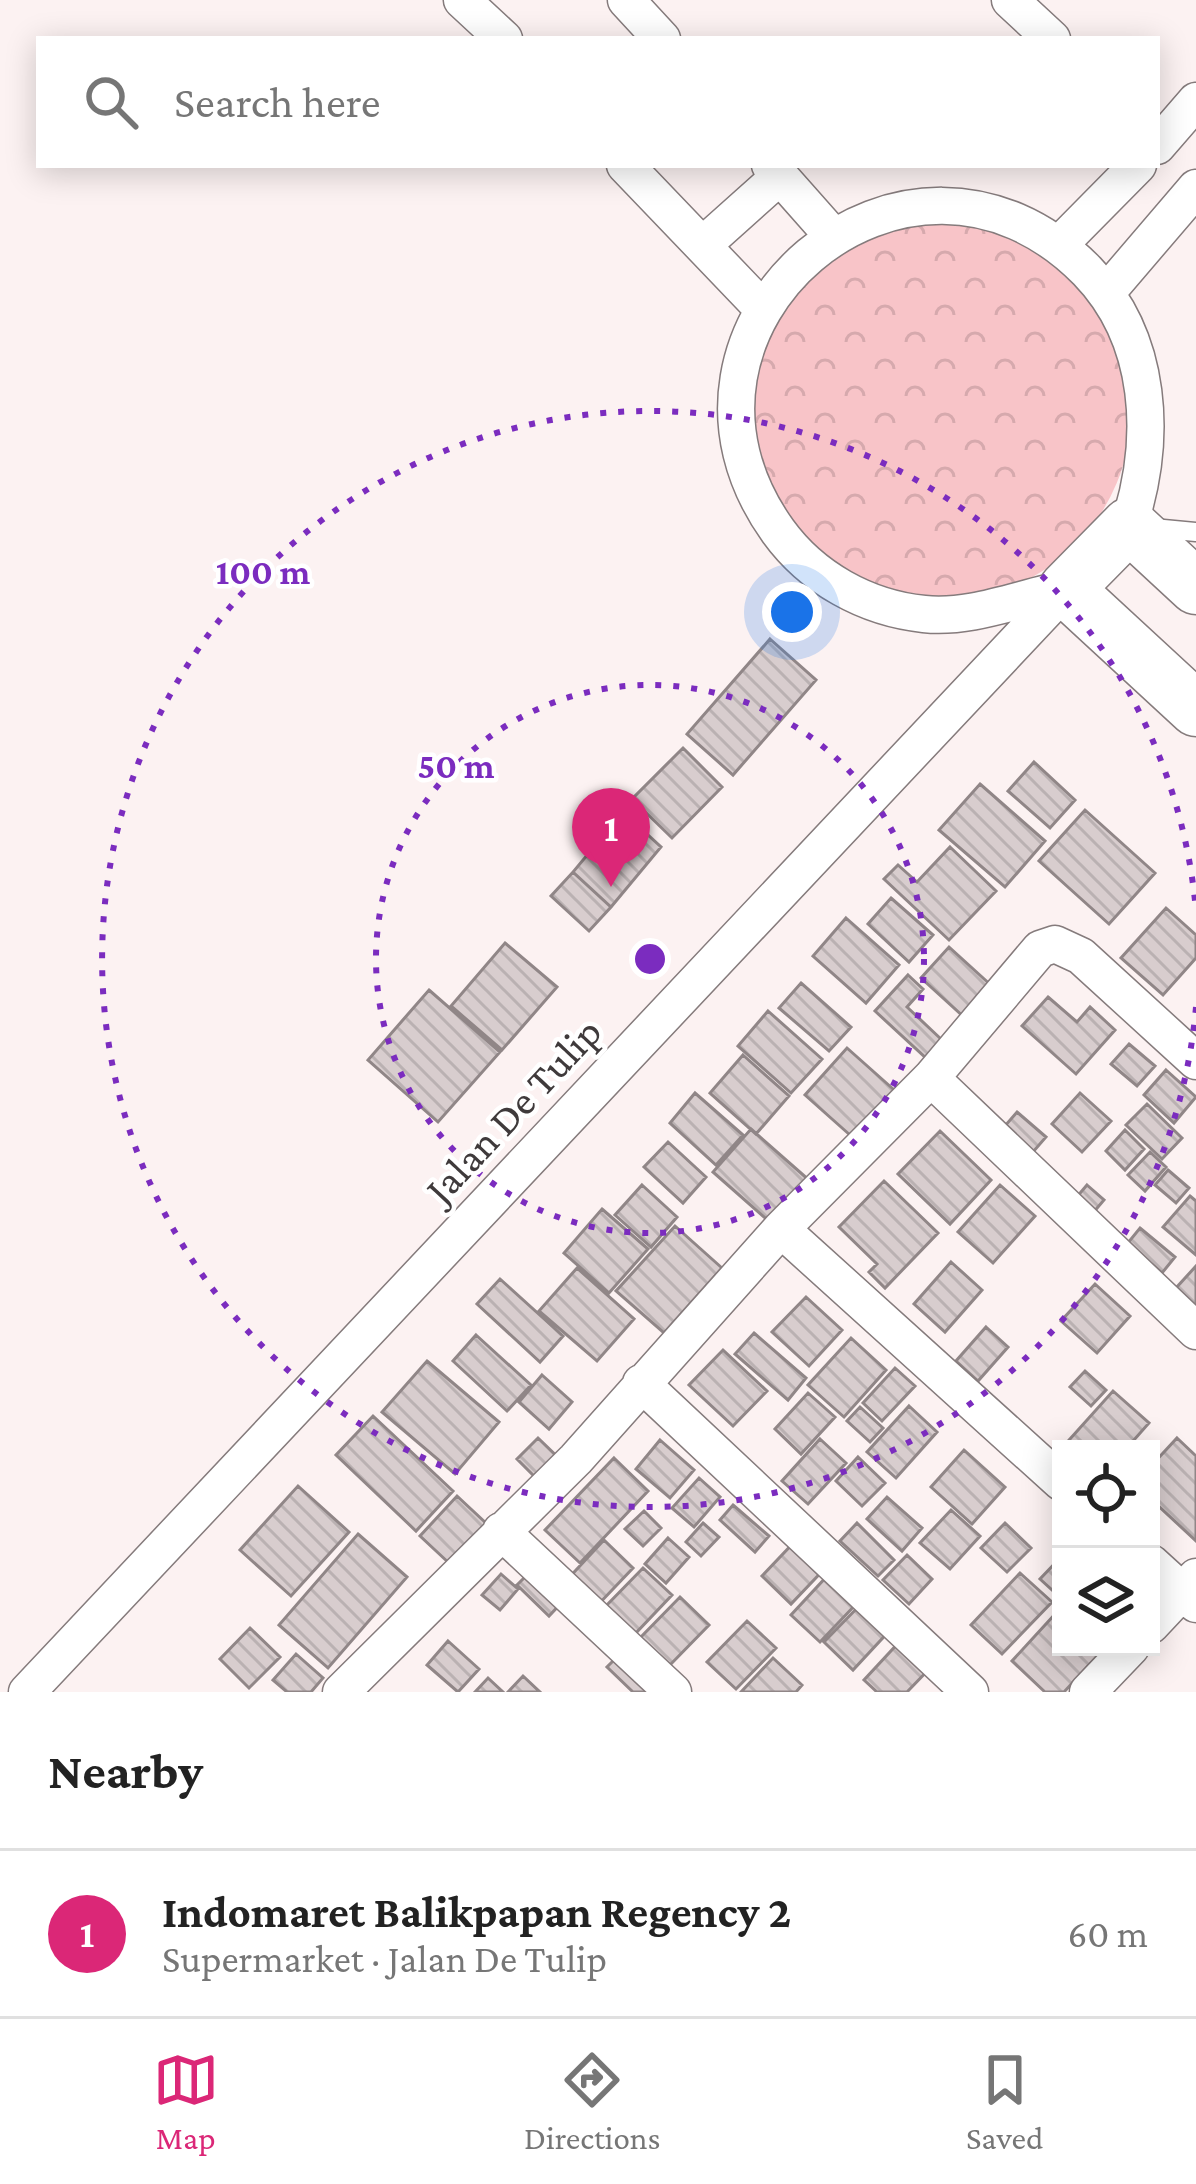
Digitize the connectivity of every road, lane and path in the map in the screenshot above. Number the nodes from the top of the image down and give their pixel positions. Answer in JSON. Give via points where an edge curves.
{"nodes":[{"id":1,"x":462,"y":0,"type":"edge"},
{"id":2,"x":626,"y":0,"type":"edge"},
{"id":3,"x":1010,"y":0,"type":"edge"},
{"id":4,"x":500,"y":36,"type":"edge"},
{"id":5,"x":659,"y":36,"type":"edge"},
{"id":6,"x":1049,"y":36,"type":"edge"},
{"id":7,"x":1196,"y":101,"type":"edge"},
{"id":8,"x":1160,"y":140,"type":"edge"},
{"id":9,"x":1160,"y":151,"type":"edge"},
{"id":10,"x":628,"y":168,"type":"edge"},
{"id":11,"x":1134,"y":168,"type":"edge"},
{"id":12,"x":775,"y":171,"type":"edge"},
{"id":13,"x":1196,"y":174,"type":"edge"},
{"id":14,"x":1196,"y":188,"type":"edge"},
{"id":15,"x":832,"y":236,"type":"junction"},
{"id":16,"x":1060,"y":244,"type":"junction"},
{"id":17,"x":703,"y":245,"type":"junction"},
{"id":18,"x":1107,"y":292,"type":"junction"},
{"id":19,"x":762,"y":308,"type":"junction"},
{"id":20,"x":1129,"y":525,"type":"junction"},
{"id":21,"x":1196,"y":532,"type":"edge"},
{"id":22,"x":1196,"y":587,"type":"edge"},
{"id":23,"x":1066,"y":589,"type":"junction"},
{"id":24,"x":1196,"y":709,"type":"edge"},
{"id":25,"x":1196,"y":1061,"type":"edge"},
{"id":26,"x":931,"y":1078,"type":"junction"},
{"id":27,"x":781,"y":1229,"type":"junction"},
{"id":28,"x":1196,"y":1331,"type":"edge"},
{"id":29,"x":641,"y":1383,"type":"junction"},
{"id":30,"x":1052,"y":1474,"type":"edge"},
{"id":31,"x":501,"y":1531,"type":"junction"},
{"id":32,"x":1160,"y":1569,"type":"edge"},
{"id":33,"x":1192,"y":1591,"type":"edge"},
{"id":34,"x":1160,"y":1618,"type":"edge"},
{"id":35,"x":1122,"y":1656,"type":"edge"},
{"id":36,"x":360,"y":1686,"type":"edge"},
{"id":37,"x":27,"y":1692,"type":"edge"},
{"id":38,"x":673,"y":1692,"type":"edge"},
{"id":39,"x":970,"y":1692,"type":"edge"},
{"id":40,"x":1088,"y":1692,"type":"edge"}],
"edges":[{"from":1,"to":4,"type":"street"},
{"from":2,"to":5,"type":"street"},
{"from":3,"to":6,"type":"street"},
{"from":7,"to":8,"type":"street"},
{"from":9,"to":13,"type":"street"},
{"from":10,"to":17,"type":"street"},
{"from":11,"to":16,"type":"street"},
{"from":12,"to":15,"type":"street"},
{"from":12,"to":17,"type":"street"},
{"from":14,"to":18,"type":"street"},
{"from":15,"to":16,"type":"street","via":[[879,214],[930,205],[981,210]]},
{"from":15,"to":19,"type":"street"},
{"from":16,"to":18,"type":"street"},
{"from":17,"to":19,"type":"street"},
{"from":18,"to":20,"type":"street","via":[[1132,338],[1144,388],[1142,484]]},
{"from":19,"to":23,"type":"street","via":[[740,373],[741,458],[760,506],[790,548],[829,581],[875,604],[926,614],[977,612]]},
{"from":20,"to":21,"type":"lane"},
{"from":20,"to":22,"type":"street"},
{"from":20,"to":23,"type":"street"},
{"from":23,"to":24,"type":"street"},
{"from":23,"to":37,"type":"street","name":"Jalan De Tulip"},
{"from":25,"to":26,"type":"street","via":[[1081,956],[1055,944],[1040,949]]},
{"from":26,"to":27,"type":"street"},
{"from":26,"to":28,"type":"street"},
{"from":27,"to":29,"type":"street"},
{"from":27,"to":30,"type":"street"},
{"from":29,"to":31,"type":"street"},
{"from":29,"to":39,"type":"street"},
{"from":31,"to":36,"type":"street"},
{"from":31,"to":38,"type":"street"},
{"from":32,"to":33,"type":"street"},
{"from":33,"to":34,"type":"street"},
{"from":35,"to":40,"type":"street"}]}
